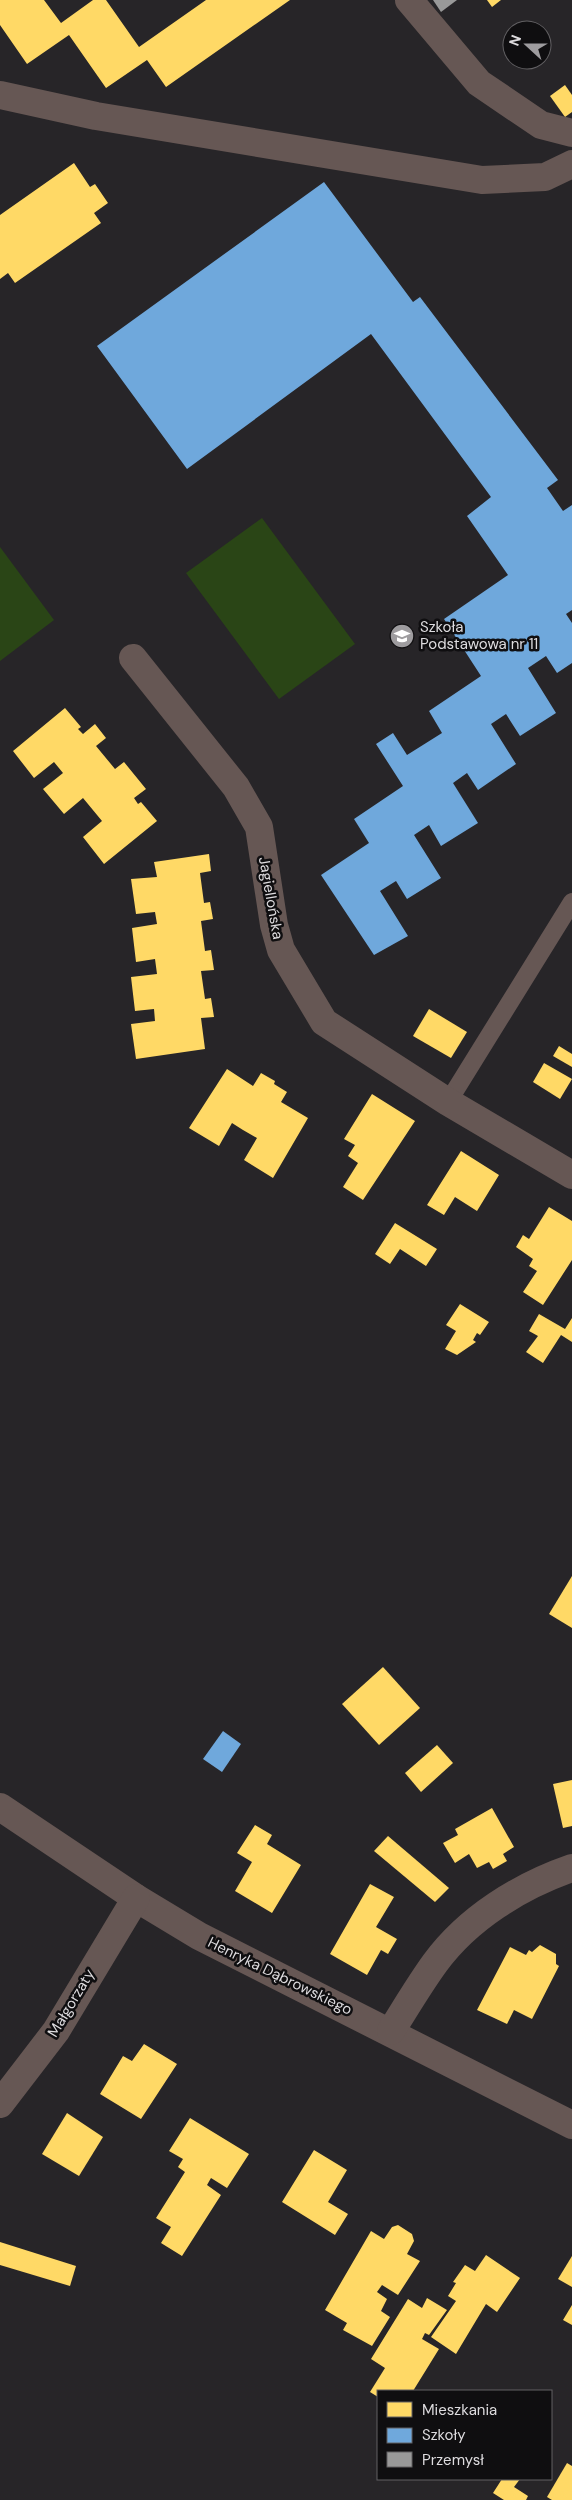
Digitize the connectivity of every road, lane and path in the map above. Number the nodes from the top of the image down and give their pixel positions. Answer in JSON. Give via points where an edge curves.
{"nodes":[{"id":1,"x":409,"y":0,"type":"edge"},
{"id":2,"x":0,"y":95,"type":"edge"},
{"id":3,"x":572,"y":132,"type":"edge"},
{"id":4,"x":572,"y":164,"type":"edge"},
{"id":5,"x":133,"y":658,"type":"dead end"},
{"id":6,"x":572,"y":902,"type":"edge"},
{"id":7,"x":448,"y":1102,"type":"junction"},
{"id":8,"x":572,"y":1175,"type":"edge"},
{"id":9,"x":0,"y":1807,"type":"edge"},
{"id":10,"x":572,"y":1868,"type":"edge"},
{"id":11,"x":136,"y":1898,"type":"junction"},
{"id":12,"x":391,"y":2031,"type":"junction"},
{"id":13,"x":0,"y":2104,"type":"edge"},
{"id":14,"x":572,"y":2125,"type":"edge"}],
"edges":[{"from":1,"to":3,"type":"street","via":[[479,83],[541,125]]},
{"from":2,"to":4,"type":"street","via":[[96,116],[482,180],[545,177]]},
{"from":5,"to":7,"type":"street","name":"Jagiellońska","via":[[236,787],[259,827],[281,950],[324,1022]]},
{"from":6,"to":7,"type":"lane"},
{"from":7,"to":8,"type":"street","name":"Jagiellońska"},
{"from":9,"to":11,"type":"street","name":"Henryka Dąbrowskiego"},
{"from":10,"to":12,"type":"street","via":[[494,1906],[462,1933],[435,1962]]},
{"from":11,"to":12,"type":"street","name":"Henryka Dąbrowskiego","via":[[199,1936]]},
{"from":11,"to":13,"type":"street","name":"Małgorzaty","via":[[56,2031]]},
{"from":12,"to":14,"type":"street","name":"Henryka Dąbrowskiego"}]}
